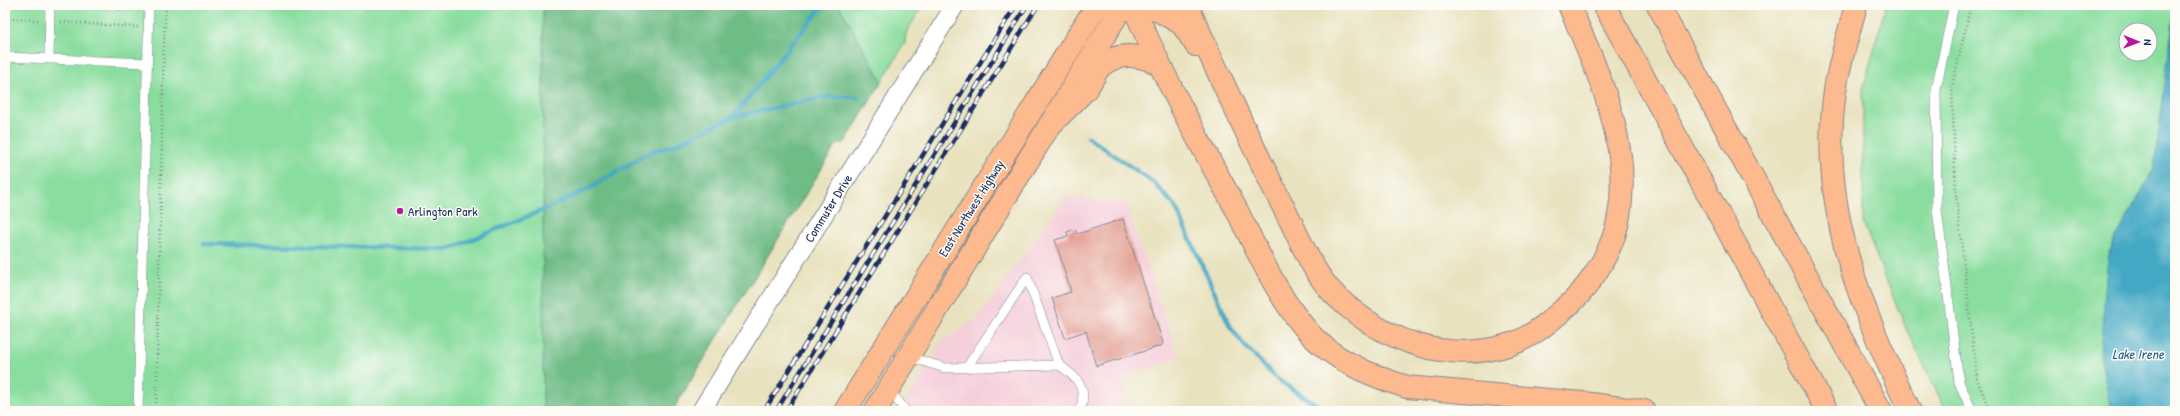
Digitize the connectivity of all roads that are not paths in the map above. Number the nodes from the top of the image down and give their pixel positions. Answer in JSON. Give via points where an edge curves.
{"nodes":[{"id":1,"x":50,"y":5,"type":"edge"},
{"id":2,"x":104,"y":5,"type":"edge"},
{"id":3,"x":955,"y":5,"type":"edge"},
{"id":4,"x":1123,"y":5,"type":"edge"},
{"id":5,"x":1133,"y":5,"type":"edge"},
{"id":6,"x":1149,"y":5,"type":"edge"},
{"id":7,"x":1187,"y":5,"type":"edge"},
{"id":8,"x":1569,"y":5,"type":"edge"},
{"id":9,"x":1604,"y":5,"type":"edge"},
{"id":10,"x":1658,"y":5,"type":"edge"},
{"id":11,"x":1856,"y":5,"type":"edge"},
{"id":12,"x":1954,"y":5,"type":"edge"},
{"id":13,"x":149,"y":6,"type":"edge"},
{"id":14,"x":1097,"y":6,"type":"edge"},
{"id":15,"x":5,"y":58,"type":"edge"},
{"id":16,"x":49,"y":59,"type":"junction"},
{"id":17,"x":147,"y":63,"type":"junction"},
{"id":18,"x":1159,"y":64,"type":"junction"},
{"id":19,"x":1228,"y":97,"type":"junction"},
{"id":20,"x":1049,"y":126,"type":"junction"},
{"id":21,"x":894,"y":332,"type":"junction"},
{"id":22,"x":909,"y":354,"type":"junction"},
{"id":23,"x":1059,"y":365,"type":"junction"},
{"id":24,"x":967,"y":367,"type":"junction"},
{"id":25,"x":891,"y":384,"type":"junction"},
{"id":26,"x":138,"y":411,"type":"edge"},
{"id":27,"x":701,"y":411,"type":"edge"},
{"id":28,"x":845,"y":411,"type":"edge"},
{"id":29,"x":875,"y":411,"type":"edge"},
{"id":30,"x":906,"y":411,"type":"edge"},
{"id":31,"x":1078,"y":411,"type":"edge"},
{"id":32,"x":1644,"y":411,"type":"edge"},
{"id":33,"x":1827,"y":411,"type":"edge"},
{"id":34,"x":1881,"y":411,"type":"edge"},
{"id":35,"x":1910,"y":411,"type":"edge"},
{"id":36,"x":1972,"y":411,"type":"edge"}],
"edges":[{"from":1,"to":16,"type":"lane"},
{"from":2,"to":13,"type":"lane"},
{"from":3,"to":27,"type":"street","name":"Commuter Drive"},
{"from":4,"to":20,"type":"main road","name":"East Northwest Highway"},
{"from":5,"to":18,"type":"main road"},
{"from":6,"to":19,"type":"main road","via":[[1182,24]]},
{"from":7,"to":19,"type":"main road"},
{"from":8,"to":19,"type":"main road","via":[[1606,92],[1613,120],[1622,173],[1619,217],[1611,243],[1584,290],[1537,330],[1511,344],[1457,351],[1425,348],[1381,331],[1342,301],[1315,270]]},
{"from":9,"to":33,"type":"main road"},
{"from":10,"to":34,"type":"main road"},
{"from":11,"to":35,"type":"main road","via":[[1835,90],[1831,132],[1834,187],[1839,223],[1873,332]]},
{"from":12,"to":36,"type":"lane","via":[[1936,89],[1937,210],[1959,382]]},
{"from":13,"to":17,"type":"lane"},
{"from":14,"to":21,"type":"main road","name":"East Northwest Highway"},
{"from":15,"to":16,"type":"lane"},
{"from":16,"to":17,"type":"lane"},
{"from":17,"to":26,"type":"lane"},
{"from":18,"to":20,"type":"main road","via":[[1138,56],[1114,58],[1101,66],[1086,88]]},
{"from":18,"to":32,"type":"main road","via":[[1283,299],[1313,337],[1332,353],[1381,380],[1407,387]]},
{"from":20,"to":22,"type":"main road","name":"East Northwest Highway"},
{"from":21,"to":22,"type":"main road"},
{"from":21,"to":28,"type":"main road","name":"East Northwest Highway"},
{"from":22,"to":24,"type":"lane","via":[[945,368]]},
{"from":22,"to":25,"type":"main road","name":"East Northwest Highway"},
{"from":23,"to":24,"type":"lane"},
{"from":23,"to":24,"type":"lane","via":[[1027,277]]},
{"from":23,"to":31,"type":"lane","via":[[1075,376],[1082,390],[1082,405]]},
{"from":25,"to":29,"type":"main road","name":"East Northwest Highway"},
{"from":25,"to":30,"type":"lane","via":[[894,396]]}]}
